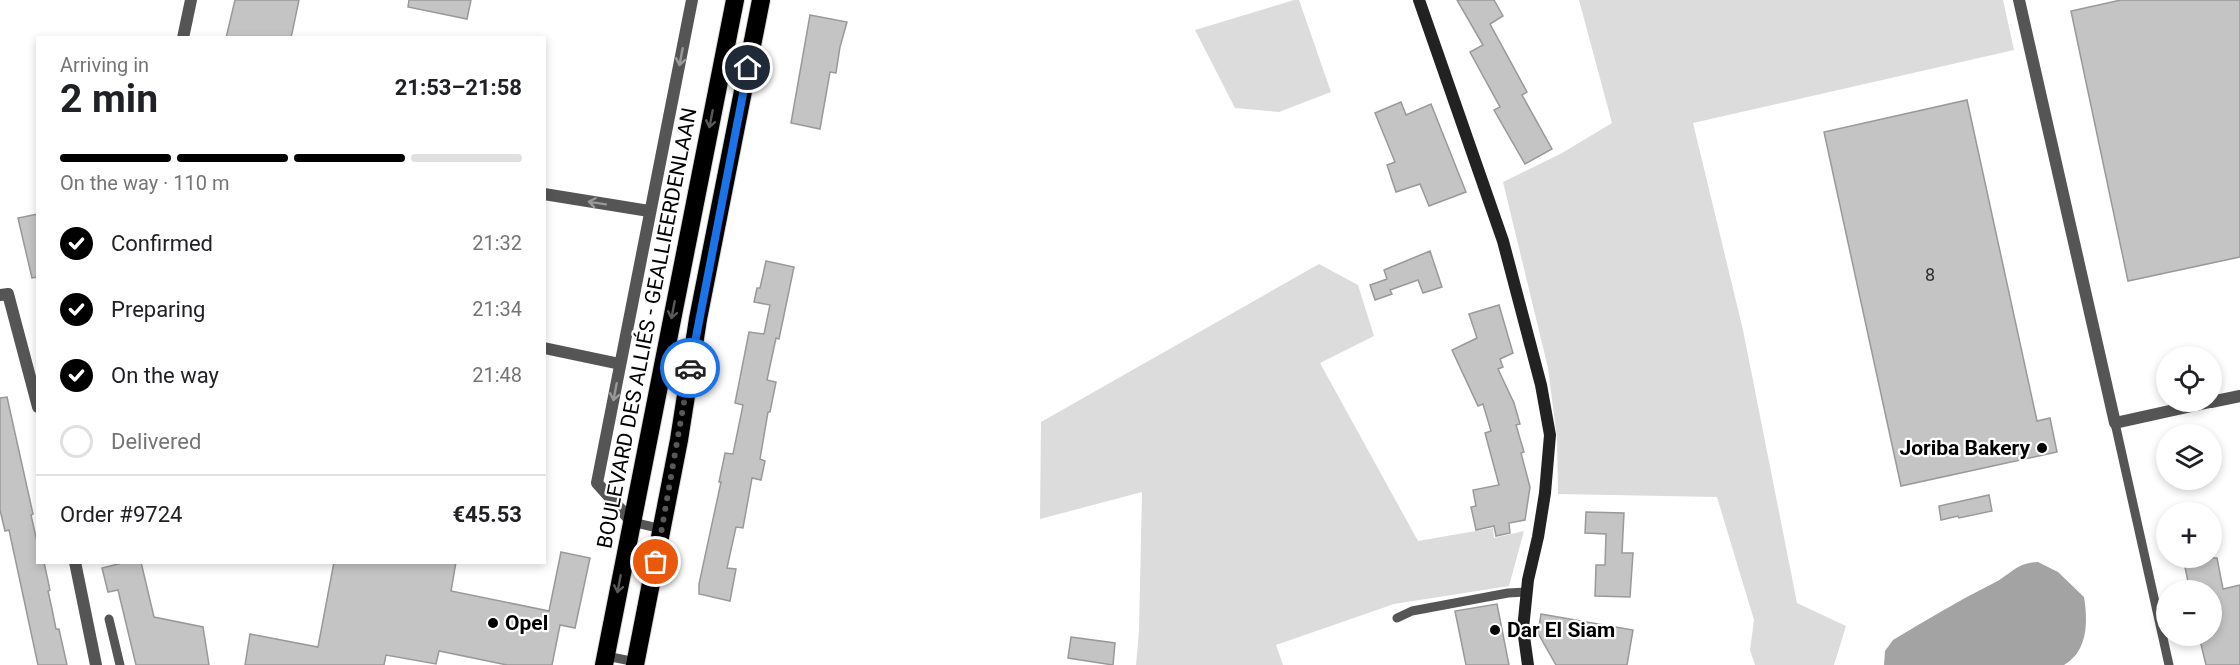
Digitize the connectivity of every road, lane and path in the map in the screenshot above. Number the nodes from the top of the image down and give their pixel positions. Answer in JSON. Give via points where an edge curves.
{"nodes":[{"id":1,"x":191,"y":0,"type":"edge"},
{"id":2,"x":692,"y":0,"type":"edge"},
{"id":3,"x":735,"y":0,"type":"edge"},
{"id":4,"x":761,"y":0,"type":"edge"},
{"id":5,"x":1419,"y":0,"type":"edge"},
{"id":6,"x":2019,"y":0,"type":"edge"},
{"id":7,"x":183,"y":36,"type":"edge"},
{"id":8,"x":546,"y":194,"type":"edge"},
{"id":9,"x":649,"y":211,"type":"junction"},
{"id":10,"x":0,"y":295,"type":"edge"},
{"id":11,"x":546,"y":348,"type":"edge"},
{"id":12,"x":620,"y":363,"type":"junction"},
{"id":13,"x":2240,"y":396,"type":"edge"},
{"id":14,"x":36,"y":399,"type":"edge"},
{"id":15,"x":2222,"y":400,"type":"edge"},
{"id":16,"x":2165,"y":412,"type":"edge"},
{"id":17,"x":2115,"y":423,"type":"junction"},
{"id":18,"x":632,"y":522,"type":"junction"},
{"id":19,"x":662,"y":529,"type":"junction"},
{"id":20,"x":75,"y":564,"type":"edge"},
{"id":21,"x":1527,"y":592,"type":"junction"},
{"id":22,"x":1397,"y":618,"type":"dead end"},
{"id":23,"x":109,"y":619,"type":"dead end"},
{"id":24,"x":605,"y":661,"type":"edge"},
{"id":25,"x":636,"y":664,"type":"edge"},
{"id":26,"x":96,"y":665,"type":"edge"},
{"id":27,"x":120,"y":665,"type":"edge"},
{"id":28,"x":1528,"y":665,"type":"edge"},
{"id":29,"x":2169,"y":665,"type":"edge"}],
"edges":[{"from":1,"to":7,"type":"street"},
{"from":2,"to":9,"type":"street","one_way":true},
{"from":3,"to":18,"type":"highway","name":"BOULEVARD DES ALLIÉS - GEALLIEERDENLAAN","one_way":true},
{"from":4,"to":19,"type":"highway","via":[[698,319]]},
{"from":5,"to":21,"type":"street","via":[[1503,241],[1541,385],[1550,435],[1545,493]]},
{"from":6,"to":17,"type":"street"},
{"from":9,"to":8,"type":"street","one_way":true},
{"from":9,"to":12,"type":"street"},
{"from":10,"to":14,"type":"street","via":[[8,294]]},
{"from":11,"to":12,"type":"street"},
{"from":12,"to":18,"type":"street","one_way":true,"via":[[597,483]]},
{"from":13,"to":15,"type":"street"},
{"from":16,"to":17,"type":"street"},
{"from":17,"to":29,"type":"lane"},
{"from":18,"to":19,"type":"lane"},
{"from":18,"to":24,"type":"highway","name":"BOULEVARD DES ALLIÉS - GEALLIEERDENLAAN","one_way":true},
{"from":19,"to":25,"type":"highway"},
{"from":20,"to":26,"type":"street"},
{"from":21,"to":22,"type":"lane","via":[[1412,611]]},
{"from":21,"to":28,"type":"street","via":[[1523,629]]},
{"from":23,"to":27,"type":"lane"},
{"from":24,"to":25,"type":"lane"}]}
